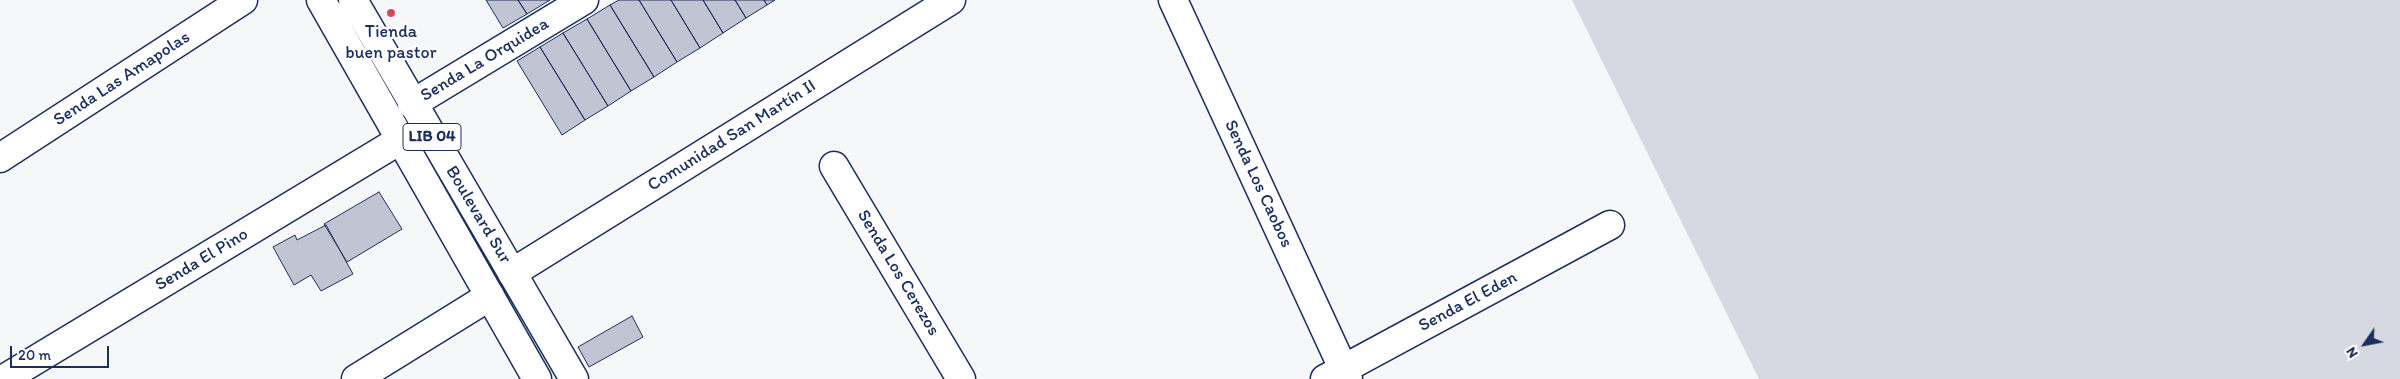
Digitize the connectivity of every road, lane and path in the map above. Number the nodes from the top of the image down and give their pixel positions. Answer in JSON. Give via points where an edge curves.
{"nodes":[{"id":1,"x":243,"y":0,"type":"edge"},
{"id":2,"x":321,"y":0,"type":"edge"},
{"id":3,"x":352,"y":0,"type":"edge"},
{"id":4,"x":584,"y":0,"type":"edge"},
{"id":5,"x":951,"y":0,"type":"edge"},
{"id":6,"x":1173,"y":0,"type":"edge"},
{"id":7,"x":412,"y":104,"type":"junction"},
{"id":8,"x":400,"y":140,"type":"junction"},
{"id":9,"x":0,"y":158,"type":"edge"},
{"id":10,"x":834,"y":166,"type":"dead end"},
{"id":11,"x":1610,"y":225,"type":"dead end"},
{"id":12,"x":512,"y":273,"type":"junction"},
{"id":13,"x":490,"y":296,"type":"junction"},
{"id":14,"x":1339,"y":376,"type":"edge"},
{"id":15,"x":4,"y":379,"type":"edge"},
{"id":16,"x":356,"y":379,"type":"edge"},
{"id":17,"x":537,"y":379,"type":"edge"},
{"id":18,"x":574,"y":379,"type":"edge"},
{"id":19,"x":961,"y":379,"type":"edge"}],
"edges":[{"from":1,"to":9,"type":"main road","name":"Senda Las Amapolas"},
{"from":2,"to":8,"type":"main road","name":"Boulevard Sur","number":"LIB 04"},
{"from":3,"to":7,"type":"main road","name":"Boulevard Sur","number":"LIB 04"},
{"from":4,"to":7,"type":"main road","name":"Senda La Orquidea"},
{"from":5,"to":12,"type":"main road","name":"Comunidad San Martín II"},
{"from":6,"to":14,"type":"main road","name":"Senda Los Caobos"},
{"from":7,"to":12,"type":"main road","name":"Boulevard Sur","number":"LIB 04"},
{"from":8,"to":13,"type":"main road","name":"Boulevard Sur","number":"LIB 04"},
{"from":8,"to":15,"type":"main road","name":"Senda El Pino"},
{"from":10,"to":19,"type":"main road","name":"Senda Los Cerezos"},
{"from":11,"to":14,"type":"main road","name":"Senda El Eden"},
{"from":12,"to":18,"type":"main road","name":"Boulevard Sur","number":"LIB 04"},
{"from":13,"to":16,"type":"main road"},
{"from":13,"to":17,"type":"main road","name":"Boulevard Sur","number":"LIB 04"}]}
